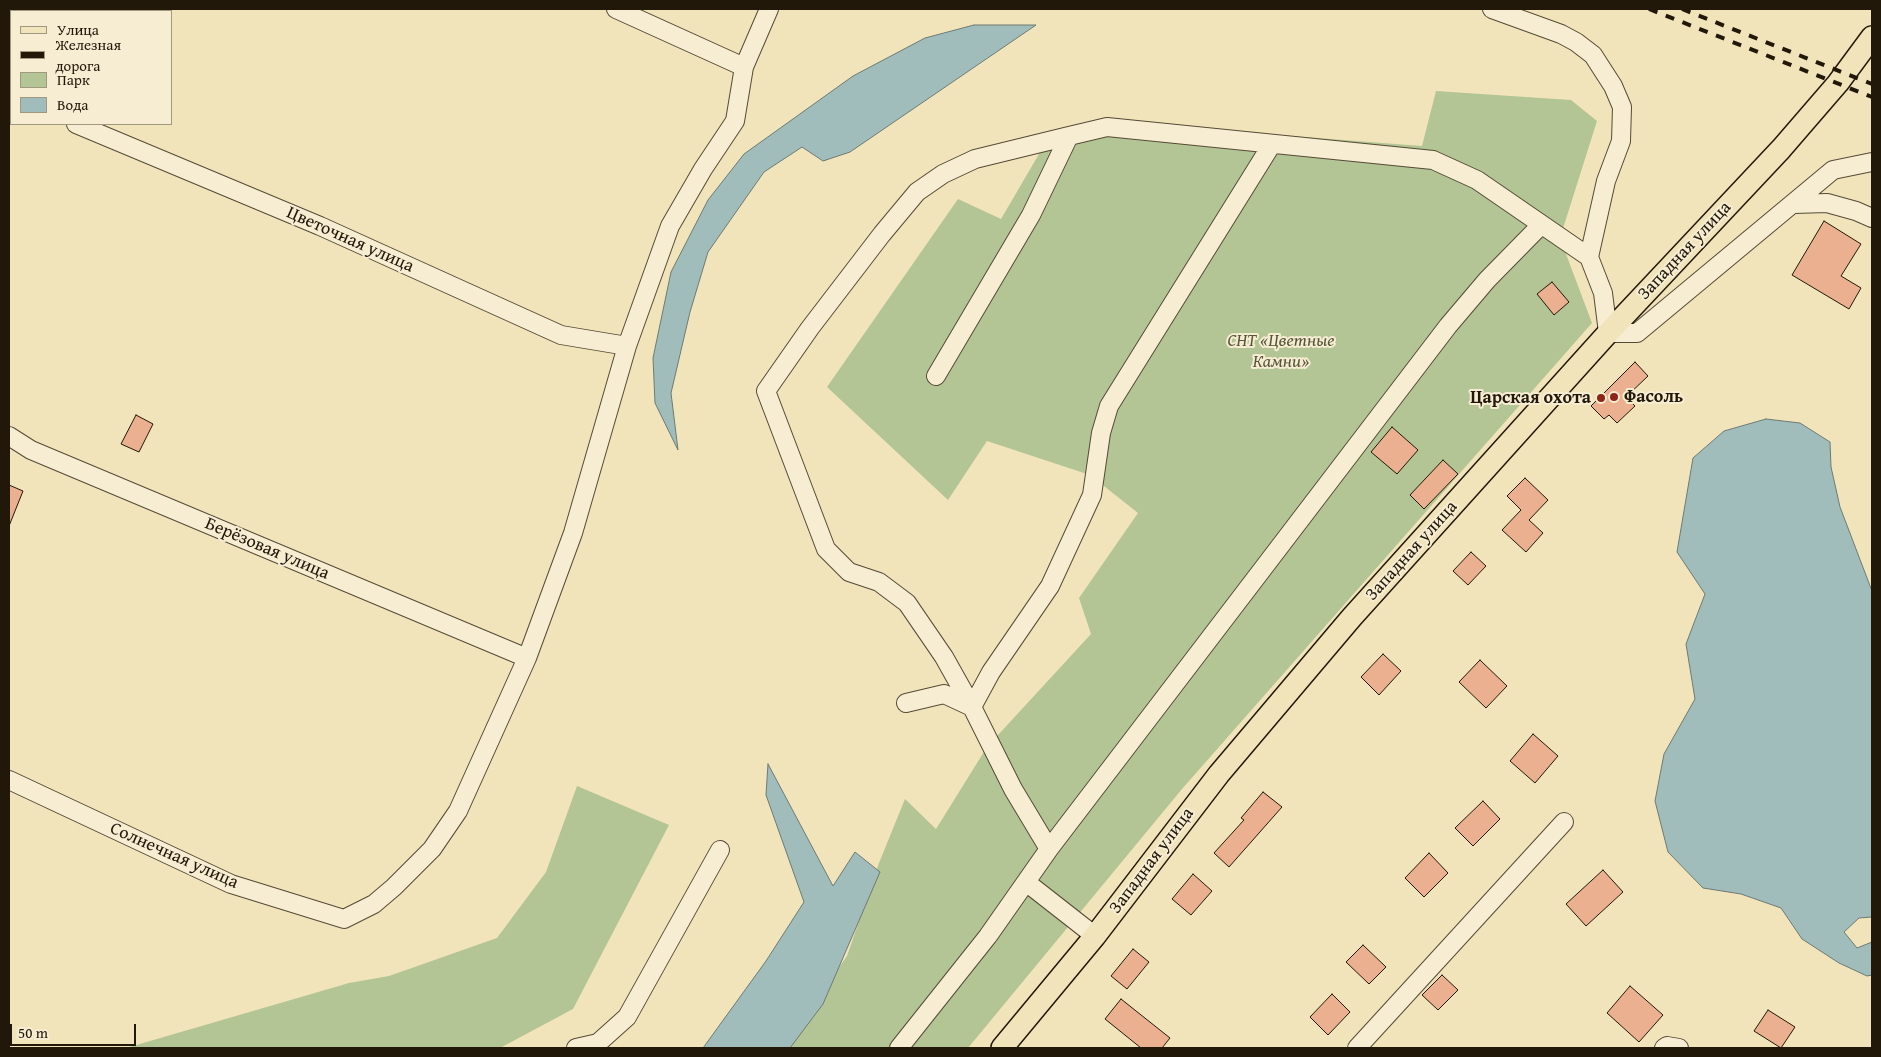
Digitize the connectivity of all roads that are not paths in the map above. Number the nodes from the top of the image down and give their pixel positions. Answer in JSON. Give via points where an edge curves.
{"nodes":[{"id":1,"x":616,"y":9,"type":"edge"},
{"id":2,"x":769,"y":9,"type":"edge"},
{"id":3,"x":1492,"y":9,"type":"edge"},
{"id":4,"x":1872,"y":37,"type":"edge"},
{"id":5,"x":744,"y":67,"type":"junction"},
{"id":6,"x":78,"y":125,"type":"edge"},
{"id":7,"x":1069,"y":136,"type":"junction"},
{"id":8,"x":1272,"y":144,"type":"junction"},
{"id":9,"x":1872,"y":162,"type":"edge"},
{"id":10,"x":1794,"y":204,"type":"junction"},
{"id":11,"x":1872,"y":218,"type":"edge"},
{"id":12,"x":1541,"y":226,"type":"junction"},
{"id":13,"x":1589,"y":257,"type":"junction"},
{"id":14,"x":1608,"y":333,"type":"junction"},
{"id":15,"x":627,"y":346,"type":"junction"},
{"id":16,"x":936,"y":376,"type":"dead end"},
{"id":17,"x":9,"y":436,"type":"edge"},
{"id":18,"x":527,"y":658,"type":"junction"},
{"id":19,"x":906,"y":703,"type":"dead end"},
{"id":20,"x":972,"y":706,"type":"junction"},
{"id":21,"x":9,"y":780,"type":"edge"},
{"id":22,"x":1564,"y":822,"type":"dead end"},
{"id":23,"x":1049,"y":849,"type":"junction"},
{"id":24,"x":720,"y":850,"type":"dead end"},
{"id":25,"x":1026,"y":882,"type":"junction"},
{"id":26,"x":1095,"y":936,"type":"junction"},
{"id":27,"x":576,"y":1048,"type":"edge"},
{"id":28,"x":899,"y":1048,"type":"edge"},
{"id":29,"x":1002,"y":1048,"type":"edge"},
{"id":30,"x":1357,"y":1048,"type":"edge"}],
"edges":[{"from":1,"to":5,"type":"street"},
{"from":2,"to":5,"type":"street"},
{"from":3,"to":13,"type":"street","via":[[1576,42],[1593,56],[1613,86],[1622,107],[1621,141],[1606,181]]},
{"from":4,"to":14,"type":"main road","name":"Западная улица","via":[[1781,150]]},
{"from":5,"to":15,"type":"street","via":[[735,121],[670,226]]},
{"from":6,"to":15,"type":"street","name":"Цветочная улица","via":[[320,226],[561,335]]},
{"from":7,"to":8,"type":"street","via":[[1107,127]]},
{"from":7,"to":16,"type":"street","via":[[1030,215]]},
{"from":7,"to":20,"type":"street","via":[[975,159],[943,174],[917,192],[810,328],[766,391],[826,550],[850,572],[879,582],[906,602],[944,657]]},
{"from":8,"to":12,"type":"street","via":[[1433,160],[1477,180]]},
{"from":8,"to":20,"type":"street","via":[[1109,406],[1101,433],[1092,496],[1050,586],[991,672]]},
{"from":9,"to":10,"type":"street","via":[[1833,170]]},
{"from":10,"to":11,"type":"street","via":[[1827,203]]},
{"from":10,"to":14,"type":"street","via":[[1637,334]]},
{"from":12,"to":13,"type":"street"},
{"from":12,"to":23,"type":"street","via":[[1487,280],[1448,326]]},
{"from":13,"to":14,"type":"street","via":[[1603,293]]},
{"from":14,"to":26,"type":"main road","name":"Западная улица","via":[[1333,640],[1219,774]]},
{"from":15,"to":18,"type":"street","via":[[573,533]]},
{"from":17,"to":18,"type":"street","name":"Берёзовая улица","via":[[31,450]]},
{"from":18,"to":21,"type":"street","name":"Солнечная улица","via":[[458,810],[432,849],[374,904],[344,919],[231,884]]},
{"from":19,"to":20,"type":"street","via":[[944,694]]},
{"from":20,"to":23,"type":"street","via":[[1013,789]]},
{"from":22,"to":30,"type":"street"},
{"from":23,"to":25,"type":"street"},
{"from":24,"to":27,"type":"street","via":[[627,1017],[598,1043]]},
{"from":25,"to":26,"type":"street"},
{"from":25,"to":28,"type":"street","via":[[988,936]]},
{"from":26,"to":29,"type":"main road","name":"Западная улица"}]}
